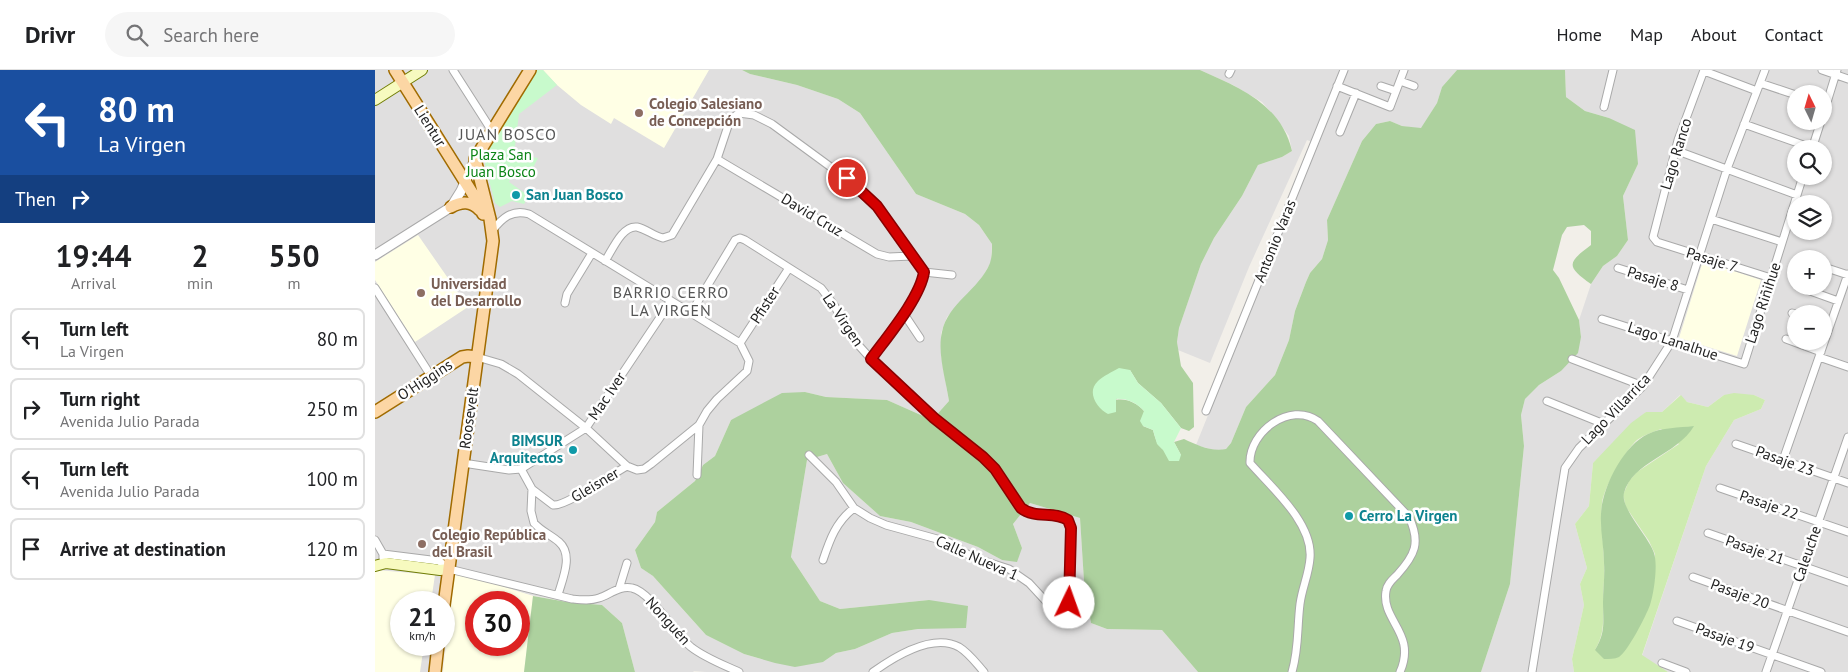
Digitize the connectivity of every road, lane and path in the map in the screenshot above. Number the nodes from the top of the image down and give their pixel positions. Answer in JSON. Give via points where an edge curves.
{"nodes":[{"id":1,"x":395,"y":70,"type":"edge"},
{"id":2,"x":422,"y":70,"type":"edge"},
{"id":3,"x":453,"y":70,"type":"edge"},
{"id":4,"x":530,"y":70,"type":"edge"},
{"id":5,"x":1344,"y":70,"type":"edge"},
{"id":6,"x":1404,"y":70,"type":"edge"},
{"id":7,"x":1613,"y":70,"type":"edge"},
{"id":8,"x":1704,"y":70,"type":"edge"},
{"id":9,"x":1765,"y":70,"type":"edge"},
{"id":10,"x":1822,"y":70,"type":"edge"},
{"id":11,"x":1836,"y":72,"type":"edge"},
{"id":12,"x":1848,"y":79,"type":"edge"},
{"id":13,"x":1400,"y":81,"type":"junction"},
{"id":14,"x":403,"y":83,"type":"junction"},
{"id":15,"x":1760,"y":83,"type":"junction"},
{"id":16,"x":1832,"y":85,"type":"edge"},
{"id":17,"x":1337,"y":86,"type":"junction"},
{"id":18,"x":1381,"y":86,"type":"dead end"},
{"id":19,"x":1414,"y":86,"type":"dead end"},
{"id":20,"x":1396,"y":91,"type":"junction"},
{"id":21,"x":1757,"y":91,"type":"junction"},
{"id":22,"x":1787,"y":92,"type":"edge"},
{"id":23,"x":1356,"y":93,"type":"junction"},
{"id":24,"x":375,"y":100,"type":"edge"},
{"id":25,"x":1604,"y":107,"type":"dead end"},
{"id":26,"x":1744,"y":124,"type":"junction"},
{"id":27,"x":493,"y":131,"type":"junction"},
{"id":28,"x":1340,"y":132,"type":"dead end"},
{"id":29,"x":1789,"y":140,"type":"edge"},
{"id":30,"x":1675,"y":150,"type":"junction"},
{"id":31,"x":717,"y":158,"type":"junction"},
{"id":32,"x":475,"y":160,"type":"junction"},
{"id":33,"x":1727,"y":169,"type":"junction"},
{"id":34,"x":465,"y":182,"type":"junction"},
{"id":35,"x":1800,"y":185,"type":"edge"},
{"id":36,"x":1797,"y":195,"type":"joint"},
{"id":37,"x":451,"y":207,"type":"junction"},
{"id":38,"x":483,"y":214,"type":"junction"},
{"id":39,"x":1711,"y":219,"type":"junction"},
{"id":40,"x":1787,"y":226,"type":"edge"},
{"id":41,"x":492,"y":231,"type":"junction"},
{"id":42,"x":1654,"y":240,"type":"joint"},
{"id":43,"x":1782,"y":242,"type":"junction"},
{"id":44,"x":592,"y":253,"type":"junction"},
{"id":45,"x":375,"y":255,"type":"edge"},
{"id":46,"x":912,"y":256,"type":"junction"},
{"id":47,"x":1699,"y":256,"type":"junction"},
{"id":48,"x":605,"y":261,"type":"junction"},
{"id":49,"x":789,"y":268,"type":"junction"},
{"id":50,"x":1618,"y":268,"type":"dead end"},
{"id":51,"x":1832,"y":269,"type":"edge"},
{"id":52,"x":924,"y":272,"type":"junction"},
{"id":53,"x":952,"y":274,"type":"dead end"},
{"id":54,"x":1848,"y":274,"type":"edge"},
{"id":55,"x":1771,"y":278,"type":"junction"},
{"id":56,"x":375,"y":288,"type":"edge"},
{"id":57,"x":1688,"y":290,"type":"junction"},
{"id":58,"x":1821,"y":295,"type":"edge"},
{"id":59,"x":671,"y":301,"type":"junction"},
{"id":60,"x":1838,"y":301,"type":"junction"},
{"id":61,"x":565,"y":303,"type":"dead end"},
{"id":62,"x":691,"y":313,"type":"junction"},
{"id":63,"x":904,"y":314,"type":"junction"},
{"id":64,"x":1832,"y":314,"type":"edge"},
{"id":65,"x":1602,"y":319,"type":"dead end"},
{"id":66,"x":920,"y":338,"type":"dead end"},
{"id":67,"x":1786,"y":339,"type":"dead end"},
{"id":68,"x":1672,"y":341,"type":"junction"},
{"id":69,"x":740,"y":343,"type":"junction"},
{"id":70,"x":1821,"y":350,"type":"edge"},
{"id":71,"x":1820,"y":354,"type":"junction"},
{"id":72,"x":477,"y":357,"type":"junction"},
{"id":73,"x":871,"y":359,"type":"junction"},
{"id":74,"x":1572,"y":359,"type":"dead end"},
{"id":75,"x":1744,"y":364,"type":"joint"},
{"id":76,"x":1848,"y":367,"type":"edge"},
{"id":77,"x":431,"y":376,"type":"junction"},
{"id":78,"x":1643,"y":386,"type":"junction"},
{"id":79,"x":1547,"y":401,"type":"dead end"},
{"id":80,"x":1206,"y":411,"type":"dead end"},
{"id":81,"x":375,"y":412,"type":"edge"},
{"id":82,"x":1604,"y":424,"type":"junction"},
{"id":83,"x":699,"y":425,"type":"junction"},
{"id":84,"x":586,"y":428,"type":"junction"},
{"id":85,"x":1848,"y":437,"type":"edge"},
{"id":86,"x":1735,"y":444,"type":"dead end"},
{"id":87,"x":809,"y":455,"type":"dead end"},
{"id":88,"x":1783,"y":460,"type":"junction"},
{"id":89,"x":463,"y":463,"type":"junction"},
{"id":90,"x":627,"y":466,"type":"junction"},
{"id":91,"x":521,"y":469,"type":"junction"},
{"id":92,"x":697,"y":475,"type":"dead end"},
{"id":93,"x":1833,"y":478,"type":"junction"},
{"id":94,"x":1848,"y":483,"type":"edge"},
{"id":95,"x":1720,"y":488,"type":"dead end"},
{"id":96,"x":532,"y":489,"type":"junction"},
{"id":97,"x":854,"y":508,"type":"junction"},
{"id":98,"x":1818,"y":522,"type":"junction"},
{"id":99,"x":1070,"y":524,"type":"joint"},
{"id":100,"x":1848,"y":532,"type":"edge"},
{"id":101,"x":1708,"y":533,"type":"dead end"},
{"id":102,"x":375,"y":540,"type":"edge"},
{"id":103,"x":383,"y":554,"type":"junction"},
{"id":104,"x":823,"y":560,"type":"dead end"},
{"id":105,"x":627,"y":563,"type":"dead end"},
{"id":106,"x":377,"y":566,"type":"edge"},
{"id":107,"x":1803,"y":567,"type":"junction"},
{"id":108,"x":449,"y":569,"type":"junction"},
{"id":109,"x":1693,"y":577,"type":"dead end"},
{"id":110,"x":1848,"y":582,"type":"edge"},
{"id":111,"x":619,"y":589,"type":"junction"},
{"id":112,"x":446,"y":591,"type":"edge"},
{"id":113,"x":558,"y":595,"type":"junction"},
{"id":114,"x":1787,"y":611,"type":"junction"},
{"id":115,"x":1677,"y":621,"type":"dead end"},
{"id":116,"x":1848,"y":632,"type":"edge"},
{"id":117,"x":1772,"y":655,"type":"junction"},
{"id":118,"x":437,"y":656,"type":"edge"},
{"id":119,"x":1662,"y":663,"type":"dead end"},
{"id":120,"x":435,"y":672,"type":"edge"},
{"id":121,"x":739,"y":672,"type":"edge"},
{"id":122,"x":873,"y":672,"type":"edge"},
{"id":123,"x":984,"y":672,"type":"edge"},
{"id":124,"x":1292,"y":672,"type":"edge"},
{"id":125,"x":1400,"y":672,"type":"edge"},
{"id":126,"x":1532,"y":672,"type":"edge"},
{"id":127,"x":1686,"y":672,"type":"edge"},
{"id":128,"x":1766,"y":672,"type":"edge"},
{"id":129,"x":1821,"y":672,"type":"edge"}],
"edges":[{"from":1,"to":14,"type":"main road","name":"Lientur"},
{"from":2,"to":14,"type":"main road"},
{"from":3,"to":27,"type":"street"},
{"from":4,"to":27,"type":"main road"},
{"from":5,"to":17,"type":"street","name":"Antonio Varas"},
{"from":6,"to":13,"type":"street"},
{"from":7,"to":25,"type":"street"},
{"from":8,"to":21,"type":"street"},
{"from":8,"to":30,"type":"street","name":"Lago Ranco"},
{"from":9,"to":15,"type":"street","name":"Lago Villarrica"},
{"from":10,"to":11,"type":"street"},
{"from":11,"to":12,"type":"street"},
{"from":11,"to":16,"type":"street"},
{"from":13,"to":19,"type":"street"},
{"from":13,"to":20,"type":"street"},
{"from":14,"to":24,"type":"main road"},
{"from":14,"to":34,"type":"main road","name":"Lientur"},
{"from":15,"to":21,"type":"street","name":"Lago Villarrica"},
{"from":15,"to":22,"type":"street"},
{"from":17,"to":23,"type":"street"},
{"from":17,"to":80,"type":"street","name":"Antonio Varas"},
{"from":18,"to":20,"type":"street"},
{"from":20,"to":23,"type":"street","via":[[1390,106]]},
{"from":21,"to":26,"type":"street","name":"Lago Villarrica"},
{"from":23,"to":28,"type":"street"},
{"from":26,"to":29,"type":"street"},
{"from":26,"to":33,"type":"street","name":"Lago Villarrica"},
{"from":27,"to":32,"type":"main road"},
{"from":30,"to":33,"type":"street"},
{"from":30,"to":42,"type":"street","name":"Lago Ranco"},
{"from":31,"to":46,"type":"street","name":"David Cruz","via":[[877,254]]},
{"from":31,"to":46,"type":"street","via":[[733,117],[743,113],[762,119],[866,194]]},
{"from":31,"to":48,"type":"street","via":[[671,235],[663,238],[640,228],[630,228],[623,233]]},
{"from":32,"to":34,"type":"street"},
{"from":32,"to":41,"type":"main road","name":"Roosevelt"},
{"from":33,"to":36,"type":"street"},
{"from":33,"to":39,"type":"street","name":"Lago Villarrica"},
{"from":34,"to":37,"type":"street"},
{"from":34,"to":38,"type":"main road","name":"Roosevelt"},
{"from":35,"to":36,"type":"street","name":"Lago Riñihue"},
{"from":37,"to":38,"type":"main road","via":[[468,202]]},
{"from":37,"to":45,"type":"street"},
{"from":38,"to":41,"type":"main road","name":"Roosevelt"},
{"from":39,"to":43,"type":"street","name":"Lago Riñihue"},
{"from":39,"to":47,"type":"street","name":"Lago Villarrica"},
{"from":40,"to":43,"type":"street","name":"Lago Riñihue"},
{"from":41,"to":44,"type":"street","via":[[507,215],[525,213]]},
{"from":41,"to":72,"type":"main road","name":"Roosevelt"},
{"from":42,"to":47,"type":"street","name":"Pasaje 7"},
{"from":43,"to":55,"type":"street","name":"Lago Riñihue"},
{"from":44,"to":48,"type":"street"},
{"from":44,"to":61,"type":"street","via":[[567,294]]},
{"from":46,"to":52,"type":"street"},
{"from":47,"to":55,"type":"street","name":"Pasaje 7"},
{"from":47,"to":57,"type":"street","name":"Lago Villarrica"},
{"from":48,"to":59,"type":"street"},
{"from":49,"to":62,"type":"street","name":"La Virgen","via":[[745,240],[735,240]]},
{"from":49,"to":69,"type":"street","name":"Pfister"},
{"from":49,"to":73,"type":"street","name":"La Virgen","via":[[821,288],[853,339]]},
{"from":50,"to":57,"type":"street","name":"Pasaje 8"},
{"from":51,"to":54,"type":"street"},
{"from":52,"to":53,"type":"street"},
{"from":52,"to":63,"type":"street","via":[[923,280]]},
{"from":54,"to":60,"type":"street"},
{"from":55,"to":75,"type":"street","name":"Lago Riñihue"},
{"from":56,"to":77,"type":"street"},
{"from":57,"to":68,"type":"street","name":"Lago Villarrica"},
{"from":58,"to":60,"type":"street"},
{"from":59,"to":62,"type":"street"},
{"from":59,"to":84,"type":"street","name":"Mac Iver"},
{"from":60,"to":64,"type":"street"},
{"from":62,"to":69,"type":"street"},
{"from":63,"to":66,"type":"street"},
{"from":63,"to":73,"type":"street"},
{"from":65,"to":68,"type":"street","name":"Lago Lanalhue"},
{"from":67,"to":71,"type":"street"},
{"from":68,"to":75,"type":"street","name":"Lago Lanalhue"},
{"from":68,"to":78,"type":"street","name":"Lago Villarrica"},
{"from":69,"to":83,"type":"street","name":"Gleisner","via":[[749,361],[749,369],[717,399]]},
{"from":70,"to":71,"type":"street"},
{"from":71,"to":76,"type":"street"},
{"from":71,"to":88,"type":"street"},
{"from":72,"to":77,"type":"main road","name":"O'Higgins","via":[[462,357]]},
{"from":72,"to":84,"type":"street","via":[[501,364],[518,374]]},
{"from":72,"to":89,"type":"main road","name":"Roosevelt"},
{"from":73,"to":99,"type":"street","name":"La Virgen","via":[[934,418],[983,457],[1025,512],[1063,517]]},
{"from":74,"to":78,"type":"street"},
{"from":77,"to":81,"type":"main road","name":"O'Higgins"},
{"from":78,"to":82,"type":"street","name":"Lago Villarrica"},
{"from":79,"to":82,"type":"street"},
{"from":82,"to":126,"type":"street","name":"Lago Villarrica","via":[[1572,456],[1563,475]]},
{"from":83,"to":90,"type":"street","name":"Gleisner","via":[[644,469]]},
{"from":83,"to":92,"type":"street"},
{"from":84,"to":90,"type":"street"},
{"from":84,"to":91,"type":"street","name":"Mac Iver"},
{"from":85,"to":93,"type":"street","name":"Caleuche"},
{"from":86,"to":88,"type":"street","name":"Pasaje 23"},
{"from":87,"to":97,"type":"street","name":"Calle Nueva 1","via":[[836,482]]},
{"from":88,"to":93,"type":"street","name":"Pasaje 23"},
{"from":89,"to":91,"type":"street"},
{"from":89,"to":108,"type":"main road","name":"Roosevelt"},
{"from":90,"to":96,"type":"street","name":"Gleisner","via":[[557,506]]},
{"from":91,"to":96,"type":"street","name":"Gleisner"},
{"from":93,"to":94,"type":"street"},
{"from":93,"to":98,"type":"street","name":"Caleuche"},
{"from":95,"to":98,"type":"street","name":"Pasaje 22"},
{"from":96,"to":113,"type":"street","via":[[534,523],[561,544],[566,553],[566,568]]},
{"from":97,"to":99,"type":"street","name":"Calle Nueva 1","via":[[886,525],[948,542],[972,556],[1009,569],[1029,583],[1056,611],[1064,609],[1070,599]]},
{"from":97,"to":104,"type":"street","via":[[833,531]]},
{"from":98,"to":100,"type":"street","name":"Pasaje 22"},
{"from":98,"to":107,"type":"street","name":"Caleuche"},
{"from":101,"to":107,"type":"street","name":"Pasaje 21"},
{"from":102,"to":103,"type":"street"},
{"from":103,"to":106,"type":"street","via":[[383,560]]},
{"from":103,"to":108,"type":"street","via":[[439,561]]},
{"from":105,"to":111,"type":"street"},
{"from":106,"to":108,"type":"main road","via":[[390,564]]},
{"from":107,"to":110,"type":"street","name":"Pasaje 21"},
{"from":107,"to":114,"type":"street","name":"Caleuche"},
{"from":108,"to":112,"type":"main road","name":"Roosevelt"},
{"from":108,"to":113,"type":"street"},
{"from":109,"to":114,"type":"street","name":"Pasaje 20"},
{"from":111,"to":113,"type":"street","via":[[591,600]]},
{"from":111,"to":121,"type":"street","name":"Nonguén","via":[[629,587],[643,593],[693,649]]},
{"from":114,"to":116,"type":"street","name":"Pasaje 20"},
{"from":114,"to":117,"type":"street","name":"Caleuche"},
{"from":115,"to":117,"type":"street","name":"Pasaje 19"},
{"from":117,"to":128,"type":"street","name":"Caleuche"},
{"from":117,"to":129,"type":"street","name":"Pasaje 19"},
{"from":118,"to":120,"type":"main road"},
{"from":119,"to":127,"type":"street"},
{"from":122,"to":123,"type":"street","via":[[918,647],[944,642],[967,653]]},
{"from":124,"to":125,"type":"street","via":[[1310,558],[1308,537],[1298,518],[1250,463],[1250,454],[1253,443],[1265,430],[1285,416],[1299,413],[1318,421],[1409,517],[1414,528],[1414,552],[1386,592],[1386,601],[1405,650]]}]}
